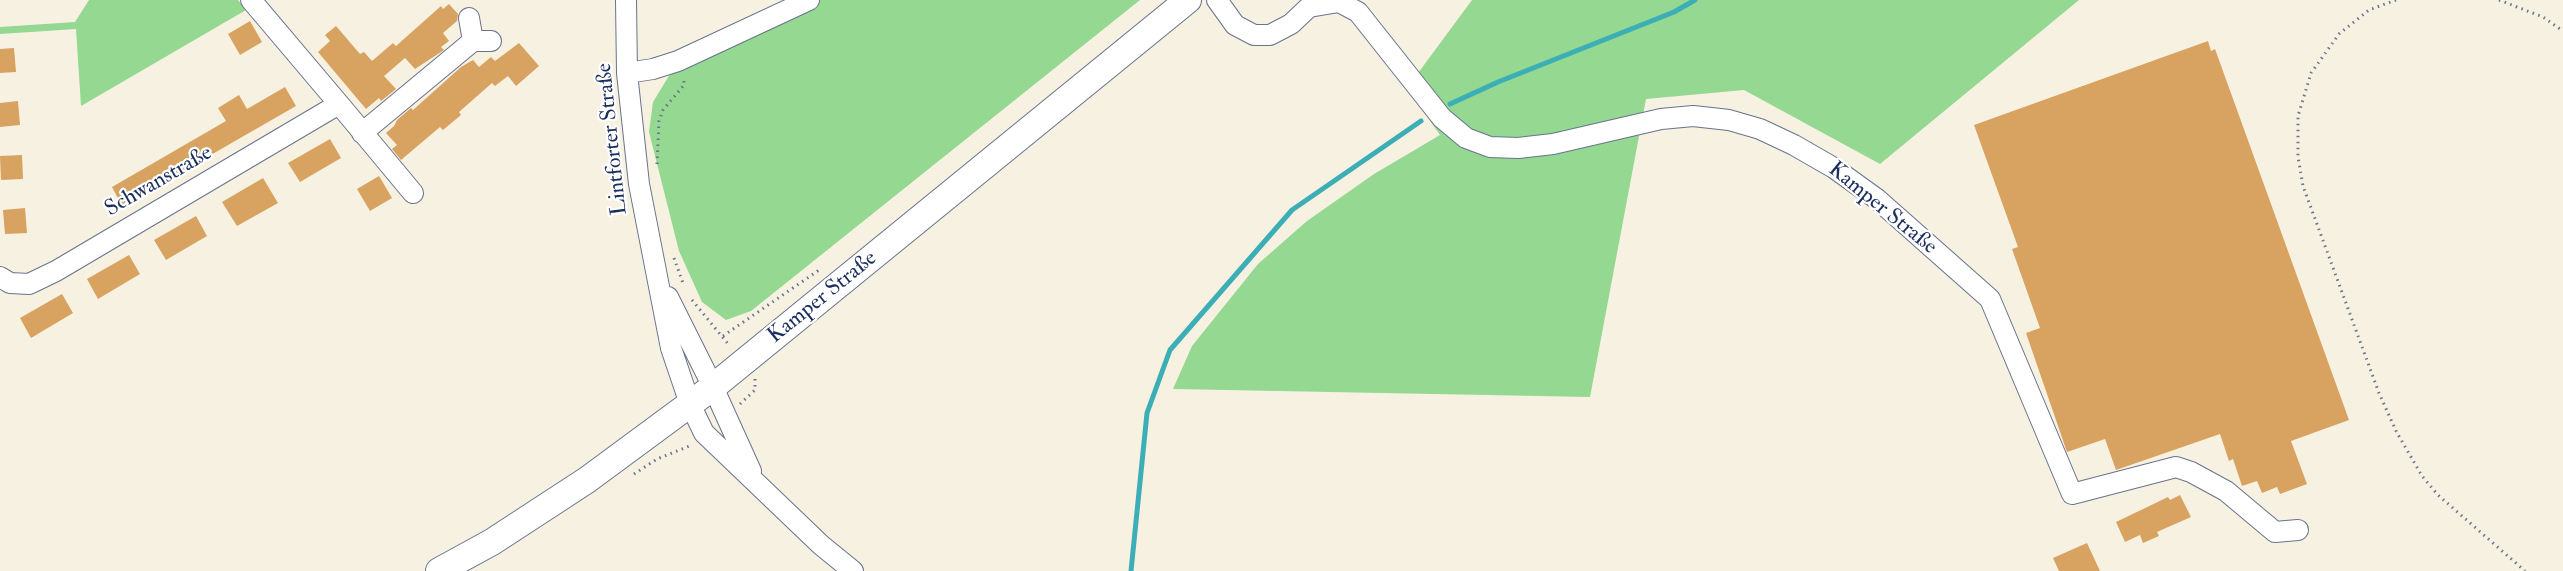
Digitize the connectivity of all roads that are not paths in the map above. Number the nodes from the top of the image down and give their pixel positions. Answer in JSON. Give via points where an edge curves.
{"nodes":[{"id":1,"x":251,"y":0,"type":"edge"},
{"id":2,"x":626,"y":0,"type":"edge"},
{"id":3,"x":809,"y":0,"type":"edge"},
{"id":4,"x":1188,"y":0,"type":"edge"},
{"id":5,"x":1217,"y":0,"type":"edge"},
{"id":6,"x":1307,"y":4,"type":"edge"},
{"id":7,"x":469,"y":18,"type":"dead end"},
{"id":8,"x":627,"y":73,"type":"junction"},
{"id":9,"x":339,"y":104,"type":"junction"},
{"id":10,"x":362,"y":133,"type":"junction"},
{"id":11,"x":413,"y":193,"type":"dead end"},
{"id":12,"x":656,"y":272,"type":"junction"},
{"id":13,"x":0,"y":277,"type":"edge"},
{"id":14,"x":713,"y":387,"type":"junction"},
{"id":15,"x":690,"y":404,"type":"junction"},
{"id":16,"x":754,"y":478,"type":"junction"},
{"id":17,"x":2298,"y":530,"type":"dead end"},
{"id":18,"x":439,"y":571,"type":"edge"},
{"id":19,"x":853,"y":571,"type":"edge"}],
"edges":[{"from":1,"to":9,"type":"street"},
{"from":2,"to":8,"type":"street","name":"Lintforter Straße"},
{"from":3,"to":8,"type":"street","via":[[678,62]]},
{"from":4,"to":14,"type":"main road","name":"Kamper Straße"},
{"from":5,"to":6,"type":"street","name":"Kamper Straße","via":[[1235,25],[1254,34],[1270,35],[1291,24]]},
{"from":6,"to":17,"type":"street","name":"Kamper Straße","via":[[1340,2],[1358,12],[1442,118],[1466,138],[1490,147],[1553,144],[1661,119],[1693,116],[1760,129],[1794,145],[1877,199],[1990,299],[2072,494],[2176,467],[2226,491],[2275,532]]},
{"from":7,"to":10,"type":"street","via":[[482,41]]},
{"from":8,"to":12,"type":"street","name":"Lintforter Straße","via":[[639,184]]},
{"from":9,"to":10,"type":"street"},
{"from":9,"to":13,"type":"street","name":"Schwanstraße","via":[[56,271],[29,284],[10,283]]},
{"from":10,"to":11,"type":"street"},
{"from":12,"to":14,"type":"street","name":"Lintforter Straße"},
{"from":12,"to":15,"type":"street","name":"Lintforter Straße","via":[[671,348]]},
{"from":14,"to":15,"type":"main road","name":"Kamper Straße"},
{"from":14,"to":16,"type":"street","name":"Lintforter Straße"},
{"from":15,"to":16,"type":"street","name":"Lintforter Straße","via":[[704,433]]},
{"from":15,"to":18,"type":"main road","name":"Kamper Straße","via":[[577,486],[492,542]]},
{"from":16,"to":19,"type":"street","name":"Lintforter Straße"}]}
